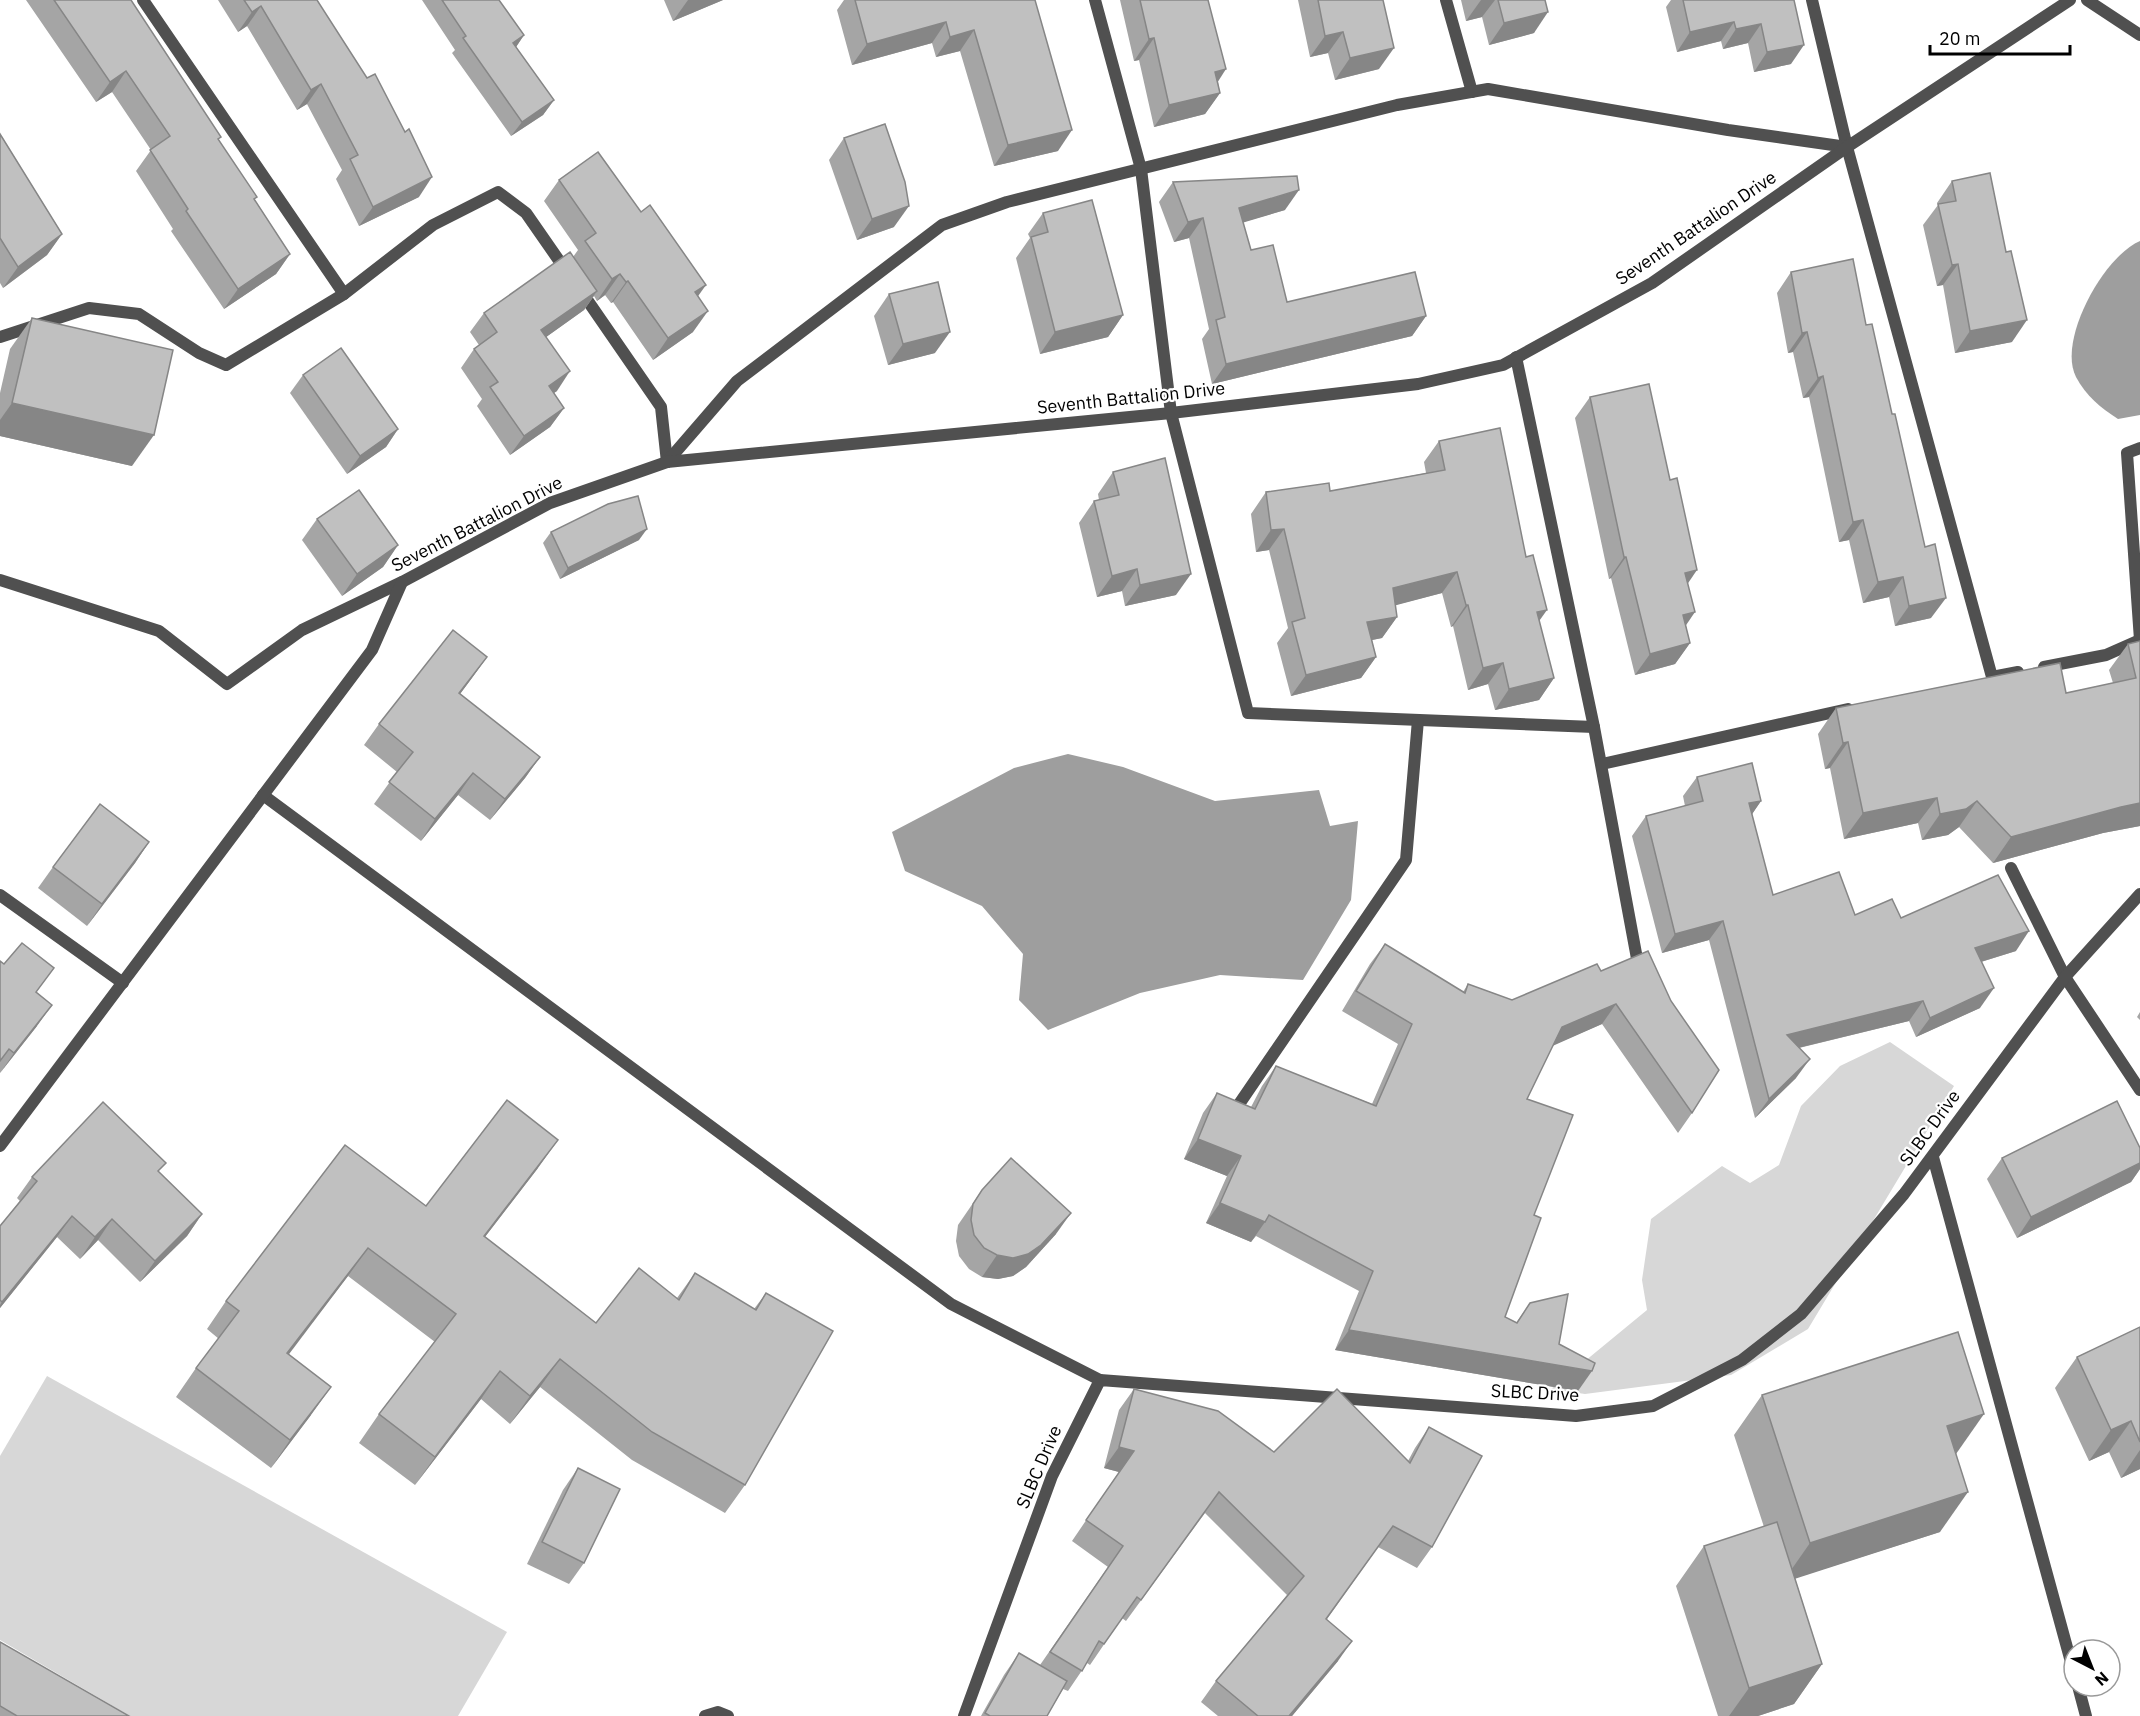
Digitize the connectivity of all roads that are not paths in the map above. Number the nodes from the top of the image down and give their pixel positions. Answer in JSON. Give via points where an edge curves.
{"nodes":[{"id":1,"x":143,"y":0,"type":"edge"},
{"id":2,"x":1095,"y":0,"type":"edge"},
{"id":3,"x":1446,"y":0,"type":"edge"},
{"id":4,"x":1812,"y":0,"type":"edge"},
{"id":5,"x":2070,"y":0,"type":"edge"},
{"id":6,"x":2087,"y":0,"type":"edge"},
{"id":7,"x":2140,"y":35,"type":"edge"},
{"id":8,"x":1472,"y":92,"type":"junction"},
{"id":9,"x":1847,"y":147,"type":"junction"},
{"id":10,"x":1141,"y":169,"type":"junction"},
{"id":11,"x":344,"y":294,"type":"junction"},
{"id":12,"x":0,"y":337,"type":"edge"},
{"id":13,"x":1516,"y":357,"type":"junction"},
{"id":14,"x":1171,"y":412,"type":"junction"},
{"id":15,"x":2140,"y":448,"type":"edge"},
{"id":16,"x":667,"y":462,"type":"junction"},
{"id":17,"x":0,"y":580,"type":"edge"},
{"id":18,"x":402,"y":582,"type":"junction"},
{"id":19,"x":2140,"y":640,"type":"edge"},
{"id":20,"x":1866,"y":705,"type":"edge"},
{"id":21,"x":1418,"y":720,"type":"junction"},
{"id":22,"x":1594,"y":727,"type":"junction"},
{"id":23,"x":1602,"y":764,"type":"junction"},
{"id":24,"x":263,"y":795,"type":"junction"},
{"id":25,"x":2011,"y":868,"type":"dead end"},
{"id":26,"x":2140,"y":894,"type":"edge"},
{"id":27,"x":0,"y":895,"type":"edge"},
{"id":28,"x":1638,"y":964,"type":"edge"},
{"id":29,"x":2065,"y":977,"type":"junction"},
{"id":30,"x":123,"y":983,"type":"junction"},
{"id":31,"x":2140,"y":1090,"type":"edge"},
{"id":32,"x":1233,"y":1113,"type":"edge"},
{"id":33,"x":0,"y":1122,"type":"edge"},
{"id":34,"x":11,"y":1131,"type":"junction"},
{"id":35,"x":0,"y":1146,"type":"edge"},
{"id":36,"x":1933,"y":1157,"type":"junction"},
{"id":37,"x":1100,"y":1380,"type":"junction"},
{"id":38,"x":2064,"y":1638,"type":"edge"},
{"id":39,"x":2081,"y":1698,"type":"edge"},
{"id":40,"x":705,"y":1716,"type":"edge"},
{"id":41,"x":728,"y":1716,"type":"edge"},
{"id":42,"x":964,"y":1716,"type":"edge"},
{"id":43,"x":2086,"y":1716,"type":"edge"}],
"edges":[{"from":1,"to":11,"type":"street"},
{"from":2,"to":10,"type":"street"},
{"from":3,"to":8,"type":"street"},
{"from":4,"to":9,"type":"street"},
{"from":5,"to":9,"type":"street","name":"Seventh Battalion Drive"},
{"from":6,"to":7,"type":"street"},
{"from":8,"to":9,"type":"street","via":[[1488,89]]},
{"from":8,"to":10,"type":"street","via":[[1397,105]]},
{"from":9,"to":13,"type":"street","name":"Seventh Battalion Drive","via":[[1652,283]]},
{"from":9,"to":19,"type":"street","via":[[1987,678],[2106,655]]},
{"from":10,"to":14,"type":"street"},
{"from":10,"to":16,"type":"street","via":[[1007,202],[942,225],[737,381]]},
{"from":11,"to":12,"type":"street","via":[[226,365],[199,353],[139,314],[89,308]]},
{"from":11,"to":16,"type":"street","via":[[434,225],[498,192],[526,213],[661,407]]},
{"from":13,"to":14,"type":"street","name":"Seventh Battalion Drive","via":[[1503,365],[1418,384]]},
{"from":13,"to":22,"type":"street"},
{"from":14,"to":16,"type":"street","name":"Seventh Battalion Drive"},
{"from":14,"to":21,"type":"street","via":[[1248,713]]},
{"from":15,"to":19,"type":"street","via":[[2127,453]]},
{"from":16,"to":18,"type":"street","name":"Seventh Battalion Drive","via":[[550,503]]},
{"from":17,"to":18,"type":"street","name":"Seventh Battalion Drive","via":[[159,631],[227,684],[302,630]]},
{"from":18,"to":24,"type":"street","via":[[372,650]]},
{"from":20,"to":23,"type":"street"},
{"from":21,"to":22,"type":"street"},
{"from":21,"to":32,"type":"street","via":[[1406,860]]},
{"from":22,"to":23,"type":"street"},
{"from":23,"to":28,"type":"street"},
{"from":24,"to":30,"type":"street"},
{"from":24,"to":37,"type":"street","via":[[951,1304]]},
{"from":25,"to":29,"type":"street"},
{"from":26,"to":29,"type":"street","name":"SLBC Drive"},
{"from":27,"to":30,"type":"street"},
{"from":29,"to":31,"type":"street"},
{"from":29,"to":36,"type":"street","name":"SLBC Drive"},
{"from":30,"to":34,"type":"street"},
{"from":33,"to":34,"type":"street"},
{"from":34,"to":35,"type":"street"},
{"from":36,"to":37,"type":"street","name":"SLBC Drive","via":[[1801,1314],[1742,1360],[1653,1406],[1576,1416]]},
{"from":36,"to":38,"type":"street"},
{"from":37,"to":42,"type":"street","name":"SLBC Drive","via":[[1052,1476]]},
{"from":39,"to":43,"type":"street"},
{"from":40,"to":41,"type":"street","via":[[718,1712]]}]}
